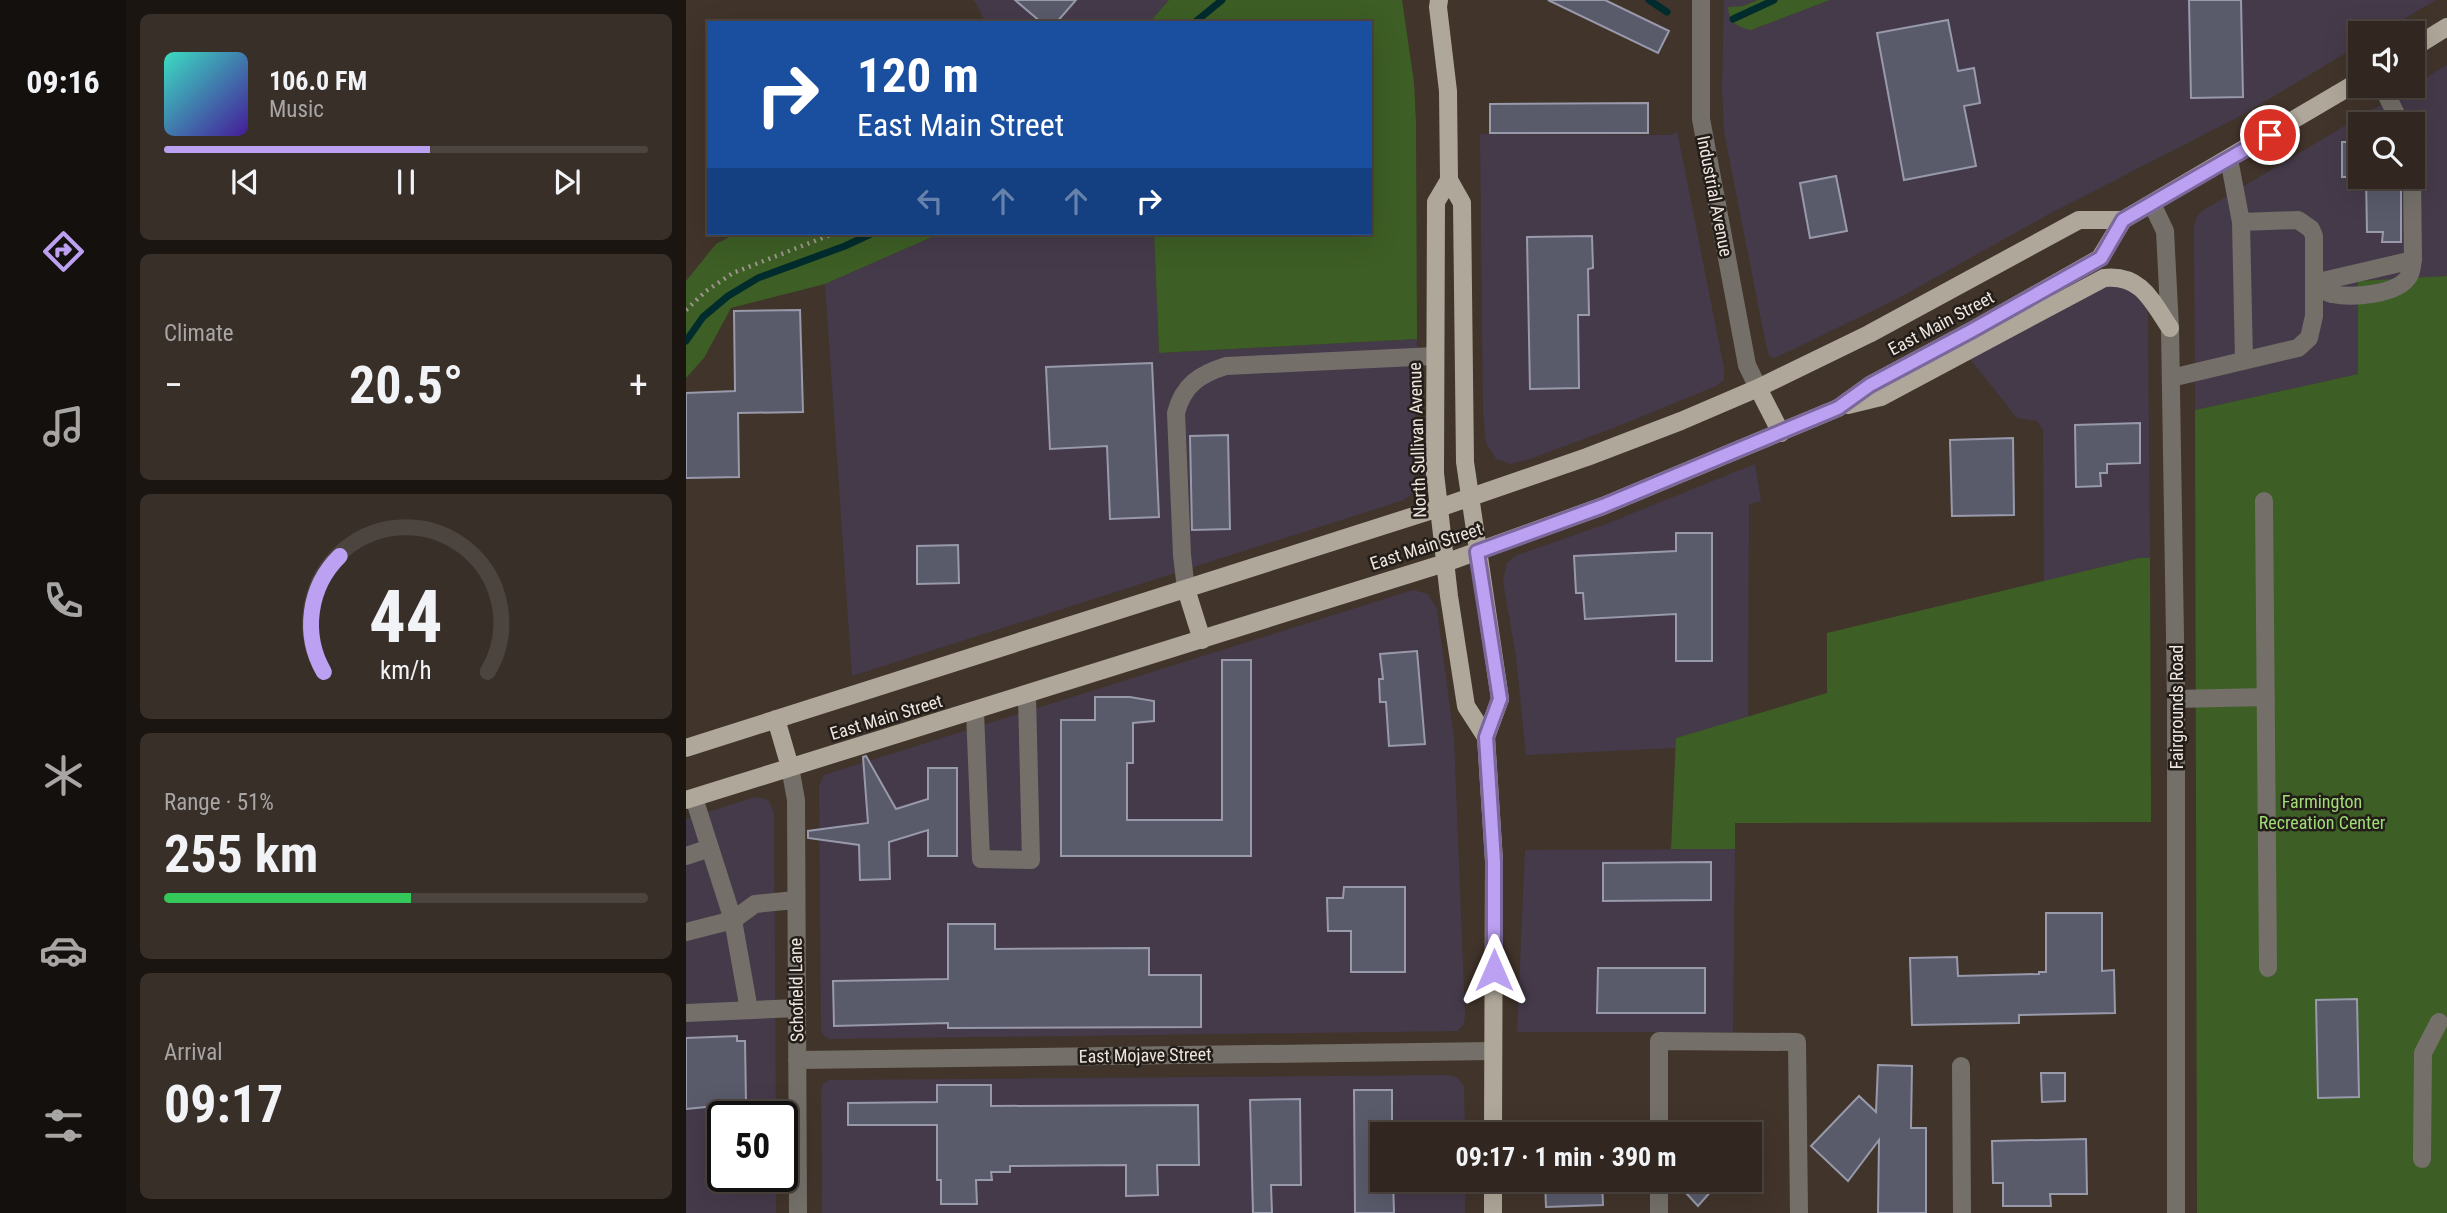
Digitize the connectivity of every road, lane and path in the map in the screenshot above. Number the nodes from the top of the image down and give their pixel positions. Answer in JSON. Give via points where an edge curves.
{"nodes":[{"id":1,"x":1701,"y":0,"type":"edge"},
{"id":2,"x":1437,"y":2,"type":"edge"},
{"id":3,"x":2447,"y":27,"type":"edge"},
{"id":4,"x":2425,"y":41,"type":"edge"},
{"id":5,"x":2348,"y":88,"type":"edge"},
{"id":6,"x":2228,"y":159,"type":"junction"},
{"id":7,"x":1450,"y":180,"type":"junction"},
{"id":8,"x":2412,"y":189,"type":"edge"},
{"id":9,"x":2152,"y":204,"type":"junction"},
{"id":10,"x":2123,"y":220,"type":"junction"},
{"id":11,"x":2241,"y":222,"type":"junction"},
{"id":12,"x":830,"y":235,"type":"dead end"},
{"id":13,"x":2314,"y":283,"type":"junction"},
{"id":14,"x":686,"y":310,"type":"edge"},
{"id":15,"x":2170,"y":328,"type":"junction"},
{"id":16,"x":1435,"y":356,"type":"junction"},
{"id":17,"x":2244,"y":361,"type":"junction"},
{"id":18,"x":2171,"y":379,"type":"junction"},
{"id":19,"x":1758,"y":388,"type":"junction"},
{"id":20,"x":1838,"y":408,"type":"junction"},
{"id":21,"x":1781,"y":433,"type":"junction"},
{"id":22,"x":1469,"y":498,"type":"junction"},
{"id":23,"x":2264,"y":501,"type":"dead end"},
{"id":24,"x":1438,"y":508,"type":"junction"},
{"id":25,"x":1477,"y":552,"type":"junction"},
{"id":26,"x":1445,"y":563,"type":"junction"},
{"id":27,"x":1186,"y":589,"type":"junction"},
{"id":28,"x":1202,"y":640,"type":"junction"},
{"id":29,"x":1027,"y":696,"type":"junction"},
{"id":30,"x":2266,"y":697,"type":"junction"},
{"id":31,"x":2176,"y":699,"type":"junction"},
{"id":32,"x":975,"y":712,"type":"junction"},
{"id":33,"x":776,"y":719,"type":"junction"},
{"id":34,"x":1486,"y":737,"type":"junction"},
{"id":35,"x":686,"y":748,"type":"edge"},
{"id":36,"x":790,"y":767,"type":"junction"},
{"id":37,"x":690,"y":799,"type":"edge"},
{"id":38,"x":710,"y":848,"type":"junction"},
{"id":39,"x":686,"y":856,"type":"edge"},
{"id":40,"x":795,"y":900,"type":"junction"},
{"id":41,"x":733,"y":920,"type":"junction"},
{"id":42,"x":686,"y":932,"type":"edge"},
{"id":43,"x":2268,"y":968,"type":"dead end"},
{"id":44,"x":796,"y":1008,"type":"junction"},
{"id":45,"x":749,"y":1010,"type":"junction"},
{"id":46,"x":686,"y":1013,"type":"edge"},
{"id":47,"x":2439,"y":1022,"type":"dead end"},
{"id":48,"x":1493,"y":1051,"type":"junction"},
{"id":49,"x":797,"y":1060,"type":"junction"},
{"id":50,"x":1962,"y":1066,"type":"dead end"},
{"id":51,"x":1493,"y":1122,"type":"edge"},
{"id":52,"x":1659,"y":1122,"type":"edge"},
{"id":53,"x":2422,"y":1159,"type":"dead end"},
{"id":54,"x":1493,"y":1192,"type":"edge"},
{"id":55,"x":1659,"y":1192,"type":"edge"},
{"id":56,"x":798,"y":1213,"type":"edge"},
{"id":57,"x":1493,"y":1213,"type":"edge"},
{"id":58,"x":1659,"y":1213,"type":"edge"},
{"id":59,"x":1799,"y":1213,"type":"edge"},
{"id":60,"x":1962,"y":1213,"type":"edge"},
{"id":61,"x":2176,"y":1213,"type":"edge"}],
"edges":[{"from":1,"to":19,"type":"street","name":"Industrial Avenue","via":[[1701,118],[1747,365]]},
{"from":2,"to":7,"type":"main road","name":"North Sullivan Avenue","via":[[1448,91]]},
{"from":3,"to":4,"type":"main road"},
{"from":5,"to":6,"type":"main road","name":"East Main Street"},
{"from":6,"to":9,"type":"main road","name":"East Main Street"},
{"from":6,"to":11,"type":"street"},
{"from":7,"to":16,"type":"main road","name":"North Sullivan Avenue","via":[[1436,202]]},
{"from":7,"to":22,"type":"main road","name":"North Sullivan Avenue","via":[[1462,202]]},
{"from":8,"to":13,"type":"street","via":[[2413,260]]},
{"from":9,"to":10,"type":"main road","name":"East Main Street"},
{"from":9,"to":15,"type":"street","name":"Fairgrounds Road","via":[[2165,231]]},
{"from":10,"to":19,"type":"main road","name":"East Main Street","via":[[2080,220]]},
{"from":10,"to":20,"type":"main road","name":"East Main Street","via":[[2101,258],[1870,385]]},
{"from":11,"to":13,"type":"street","via":[[2298,220],[2311,229]]},
{"from":11,"to":17,"type":"street"},
{"from":12,"to":14,"type":"path","via":[[733,273]]},
{"from":13,"to":17,"type":"street","via":[[2309,338],[2298,348]]},
{"from":15,"to":18,"type":"street","name":"Fairgrounds Road"},
{"from":15,"to":20,"type":"main road","via":[[2135,283],[2127,278],[2104,278],[1881,397]]},
{"from":16,"to":24,"type":"main road","name":"North Sullivan Avenue"},
{"from":16,"to":27,"type":"street","via":[[1226,366],[1190,384],[1177,413]]},
{"from":17,"to":18,"type":"street"},
{"from":18,"to":31,"type":"street","name":"Fairgrounds Road"},
{"from":19,"to":21,"type":"main road"},
{"from":19,"to":22,"type":"main road","name":"East Main Street"},
{"from":20,"to":21,"type":"main road","name":"East Main Street"},
{"from":21,"to":25,"type":"main road","name":"East Main Street"},
{"from":22,"to":24,"type":"main road","name":"East Main Street"},
{"from":22,"to":25,"type":"main road","name":"North Sullivan Avenue"},
{"from":23,"to":30,"type":"street"},
{"from":24,"to":26,"type":"main road","name":"North Sullivan Avenue"},
{"from":24,"to":27,"type":"main road","name":"East Main Street"},
{"from":25,"to":26,"type":"main road","name":"East Main Street"},
{"from":25,"to":34,"type":"main road","name":"North Sullivan Avenue","via":[[1500,699]]},
{"from":26,"to":28,"type":"main road","name":"East Main Street"},
{"from":26,"to":34,"type":"main road","name":"North Sullivan Avenue","via":[[1466,706]]},
{"from":27,"to":28,"type":"main road"},
{"from":27,"to":33,"type":"main road","name":"East Main Street"},
{"from":28,"to":29,"type":"main road","name":"East Main Street"},
{"from":29,"to":32,"type":"main road","name":"East Main Street"},
{"from":29,"to":32,"type":"street","via":[[1031,860],[981,859]]},
{"from":30,"to":31,"type":"street"},
{"from":30,"to":43,"type":"street"},
{"from":31,"to":61,"type":"street","name":"Fairgrounds Road"},
{"from":32,"to":36,"type":"main road","name":"East Main Street"},
{"from":33,"to":35,"type":"main road","name":"East Main Street"},
{"from":33,"to":36,"type":"main road"},
{"from":34,"to":48,"type":"main road","name":"North Sullivan Avenue","via":[[1494,862]]},
{"from":36,"to":37,"type":"main road","name":"East Main Street"},
{"from":36,"to":40,"type":"street","name":"Schofield Lane","via":[[796,800]]},
{"from":37,"to":38,"type":"street"},
{"from":38,"to":39,"type":"street"},
{"from":38,"to":41,"type":"street"},
{"from":40,"to":41,"type":"street","via":[[755,904]]},
{"from":40,"to":44,"type":"street","name":"Schofield Lane"},
{"from":41,"to":42,"type":"street"},
{"from":41,"to":45,"type":"street"},
{"from":44,"to":45,"type":"street"},
{"from":44,"to":49,"type":"street","name":"Schofield Lane"},
{"from":45,"to":46,"type":"street"},
{"from":47,"to":53,"type":"street","via":[[2423,1053]]},
{"from":48,"to":49,"type":"street","name":"East Mojave Street"},
{"from":48,"to":51,"type":"main road","name":"North Sullivan Avenue"},
{"from":49,"to":56,"type":"street","name":"Schofield Lane"},
{"from":50,"to":60,"type":"street"},
{"from":52,"to":59,"type":"street","via":[[1658,1041],[1797,1042]]},
{"from":54,"to":57,"type":"main road"},
{"from":55,"to":58,"type":"street"}]}
